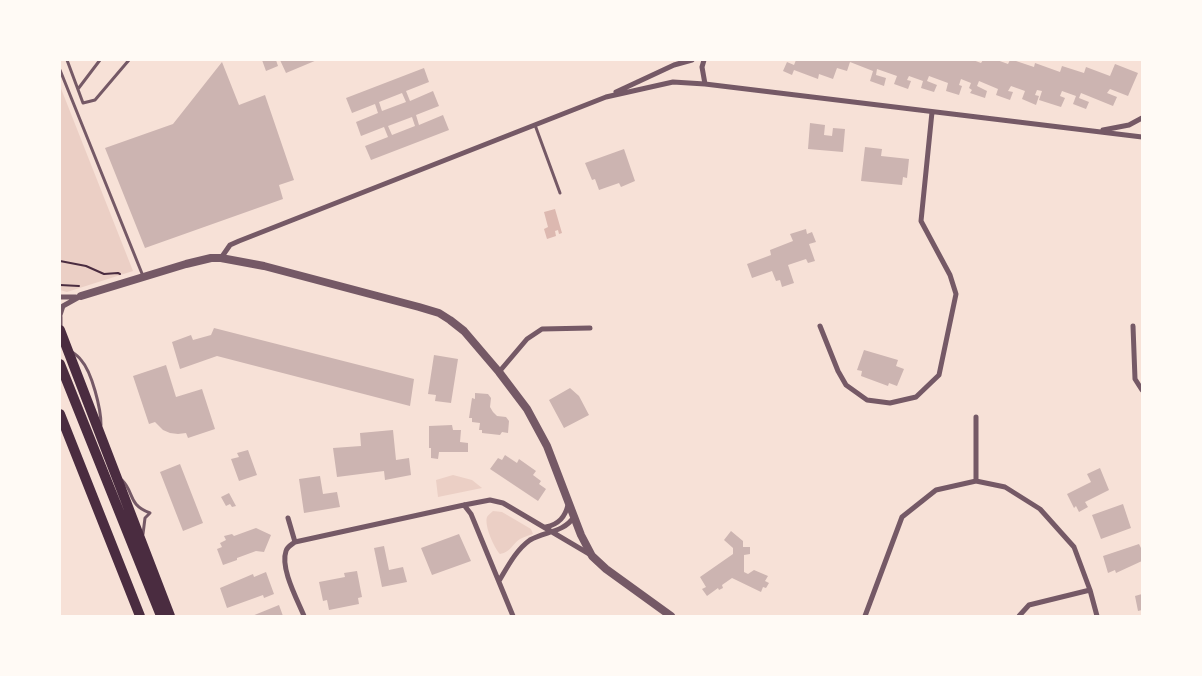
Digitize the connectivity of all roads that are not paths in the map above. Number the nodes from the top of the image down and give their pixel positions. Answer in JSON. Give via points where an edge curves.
{"nodes":[{"id":1,"x":100,"y":60,"type":"edge"},
{"id":2,"x":129,"y":60,"type":"edge"},
{"id":3,"x":692,"y":60,"type":"edge"},
{"id":4,"x":704,"y":60,"type":"edge"},
{"id":5,"x":68,"y":61,"type":"edge"},
{"id":6,"x":676,"y":63,"type":"edge"},
{"id":7,"x":60,"y":70,"type":"edge"},
{"id":8,"x":705,"y":84,"type":"junction"},
{"id":9,"x":78,"y":89,"type":"junction"},
{"id":10,"x":606,"y":97,"type":"junction"},
{"id":11,"x":932,"y":112,"type":"junction"},
{"id":12,"x":1142,"y":118,"type":"edge"},
{"id":13,"x":534,"y":124,"type":"junction"},
{"id":14,"x":1098,"y":131,"type":"junction"},
{"id":15,"x":1142,"y":137,"type":"edge"},
{"id":16,"x":560,"y":193,"type":"dead end"},
{"id":17,"x":221,"y":258,"type":"junction"},
{"id":18,"x":143,"y":277,"type":"junction"},
{"id":19,"x":84,"y":295,"type":"junction"},
{"id":20,"x":60,"y":297,"type":"edge"},
{"id":21,"x":60,"y":316,"type":"edge"},
{"id":22,"x":820,"y":326,"type":"dead end"},
{"id":23,"x":1133,"y":326,"type":"dead end"},
{"id":24,"x":590,"y":328,"type":"dead end"},
{"id":25,"x":60,"y":331,"type":"edge"},
{"id":26,"x":60,"y":364,"type":"edge"},
{"id":27,"x":499,"y":372,"type":"junction"},
{"id":28,"x":1142,"y":390,"type":"edge"},
{"id":29,"x":60,"y":414,"type":"edge"},
{"id":30,"x":976,"y":417,"type":"dead end"},
{"id":31,"x":60,"y":431,"type":"edge"},
{"id":32,"x":117,"y":474,"type":"junction"},
{"id":33,"x":976,"y":481,"type":"junction"},
{"id":34,"x":568,"y":504,"type":"junction"},
{"id":35,"x":464,"y":505,"type":"junction"},
{"id":36,"x":574,"y":517,"type":"junction"},
{"id":37,"x":288,"y":518,"type":"dead end"},
{"id":38,"x":103,"y":522,"type":"junction"},
{"id":39,"x":546,"y":528,"type":"junction"},
{"id":40,"x":554,"y":532,"type":"junction"},
{"id":41,"x":295,"y":542,"type":"junction"},
{"id":42,"x":146,"y":554,"type":"junction"},
{"id":43,"x":592,"y":556,"type":"junction"},
{"id":44,"x":500,"y":581,"type":"junction"},
{"id":45,"x":1090,"y":590,"type":"junction"},
{"id":46,"x":140,"y":616,"type":"edge"},
{"id":47,"x":160,"y":616,"type":"edge"},
{"id":48,"x":170,"y":616,"type":"edge"},
{"id":49,"x":304,"y":616,"type":"edge"},
{"id":50,"x":514,"y":616,"type":"edge"},
{"id":51,"x":671,"y":616,"type":"edge"},
{"id":52,"x":866,"y":616,"type":"edge"},
{"id":53,"x":1019,"y":616,"type":"edge"},
{"id":54,"x":1097,"y":616,"type":"edge"}],
"edges":[{"from":1,"to":9,"type":"lane"},
{"from":2,"to":9,"type":"lane","via":[[95,100],[83,103]]},
{"from":3,"to":6,"type":"street"},
{"from":4,"to":8,"type":"street"},
{"from":5,"to":9,"type":"lane"},
{"from":6,"to":10,"type":"street"},
{"from":7,"to":18,"type":"lane"},
{"from":8,"to":10,"type":"street","via":[[673,82]]},
{"from":8,"to":11,"type":"street"},
{"from":10,"to":13,"type":"street"},
{"from":11,"to":14,"type":"street"},
{"from":11,"to":22,"type":"street","via":[[921,220],[950,275],[956,294],[939,375],[916,397],[890,403],[867,400],[846,385]]},
{"from":12,"to":14,"type":"street","via":[[1129,125]]},
{"from":13,"to":16,"type":"lane"},
{"from":13,"to":17,"type":"street","via":[[239,241],[230,245]]},
{"from":14,"to":15,"type":"street"},
{"from":17,"to":18,"type":"street","via":[[200,260]]},
{"from":17,"to":27,"type":"street","via":[[264,266],[439,313],[464,331]]},
{"from":18,"to":19,"type":"street"},
{"from":19,"to":20,"type":"street"},
{"from":19,"to":21,"type":"street","via":[[63,306]]},
{"from":21,"to":25,"type":"street"},
{"from":23,"to":28,"type":"street","via":[[1135,379]]},
{"from":24,"to":27,"type":"street","via":[[542,329],[527,339]]},
{"from":25,"to":32,"type":"highway"},
{"from":26,"to":47,"type":"highway"},
{"from":27,"to":34,"type":"street","via":[[539,429]]},
{"from":29,"to":38,"type":"highway"},
{"from":30,"to":33,"type":"street"},
{"from":31,"to":38,"type":"highway"},
{"from":32,"to":42,"type":"highway"},
{"from":32,"to":42,"type":"lane","via":[[140,509],[150,513],[142,529]]},
{"from":33,"to":45,"type":"street","via":[[1005,486],[1040,509],[1074,548]]},
{"from":33,"to":52,"type":"street","via":[[936,490],[902,517]]},
{"from":34,"to":36,"type":"street"},
{"from":34,"to":39,"type":"street","via":[[563,518]]},
{"from":35,"to":39,"type":"street","via":[[490,500],[503,503]]},
{"from":35,"to":41,"type":"street"},
{"from":35,"to":44,"type":"street"},
{"from":36,"to":40,"type":"street"},
{"from":36,"to":43,"type":"street"},
{"from":37,"to":41,"type":"street"},
{"from":38,"to":46,"type":"highway"},
{"from":39,"to":40,"type":"street"},
{"from":40,"to":43,"type":"street"},
{"from":40,"to":44,"type":"street","via":[[534,538],[525,545],[509,563]]},
{"from":41,"to":49,"type":"street","via":[[286,551],[285,568]]},
{"from":42,"to":48,"type":"highway"},
{"from":43,"to":51,"type":"street"},
{"from":44,"to":50,"type":"street"},
{"from":45,"to":53,"type":"street","via":[[1029,605]]},
{"from":45,"to":54,"type":"street"}]}
